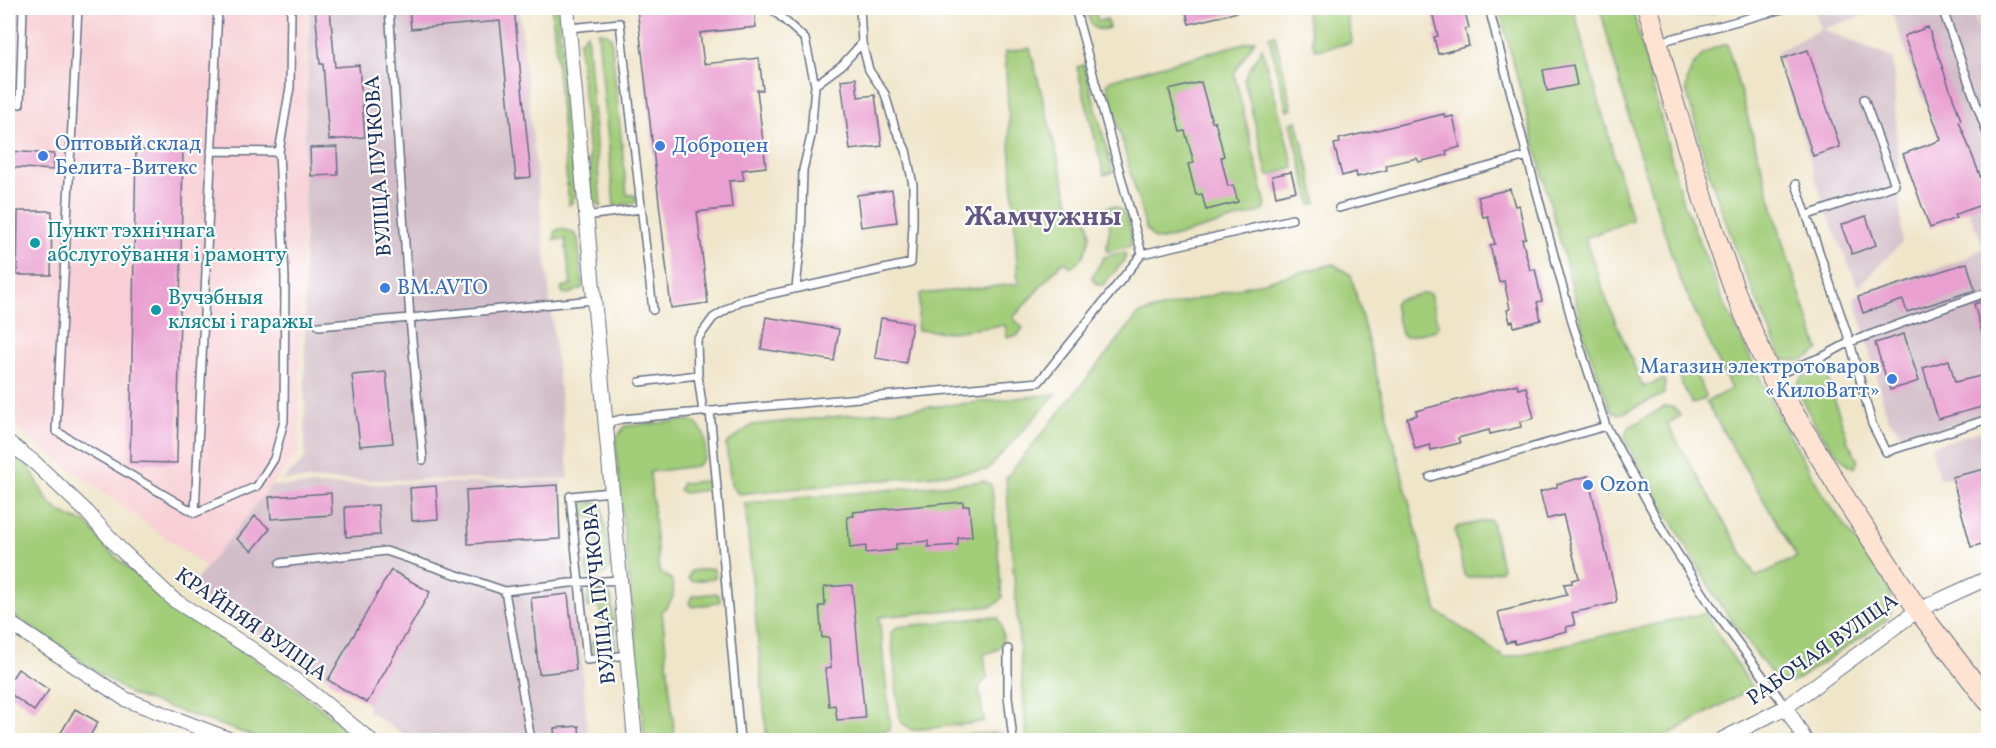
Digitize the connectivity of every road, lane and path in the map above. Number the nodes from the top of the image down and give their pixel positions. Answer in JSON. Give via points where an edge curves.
{"nodes":[{"id":1,"x":23,"y":8,"type":"edge"},
{"id":2,"x":78,"y":8,"type":"edge"},
{"id":3,"x":218,"y":8,"type":"edge"},
{"id":4,"x":291,"y":8,"type":"edge"},
{"id":5,"x":389,"y":8,"type":"edge"},
{"id":6,"x":567,"y":8,"type":"edge"},
{"id":7,"x":771,"y":8,"type":"edge"},
{"id":8,"x":860,"y":8,"type":"edge"},
{"id":9,"x":1075,"y":8,"type":"edge"},
{"id":10,"x":1489,"y":8,"type":"edge"},
{"id":11,"x":1648,"y":8,"type":"edge"},
{"id":12,"x":1784,"y":8,"type":"edge"},
{"id":13,"x":1942,"y":8,"type":"edge"},
{"id":14,"x":569,"y":28,"type":"junction"},
{"id":15,"x":1657,"y":42,"type":"junction"},
{"id":16,"x":862,"y":43,"type":"junction"},
{"id":17,"x":815,"y":85,"type":"junction"},
{"id":18,"x":1864,"y":99,"type":"dead end"},
{"id":19,"x":20,"y":104,"type":"dead end"},
{"id":20,"x":1989,"y":136,"type":"edge"},
{"id":21,"x":211,"y":151,"type":"junction"},
{"id":22,"x":279,"y":152,"type":"junction"},
{"id":23,"x":1527,"y":156,"type":"junction"},
{"id":24,"x":1796,"y":184,"type":"dead end"},
{"id":25,"x":1339,"y":208,"type":"dead end"},
{"id":26,"x":641,"y":209,"type":"junction"},
{"id":27,"x":1808,"y":215,"type":"junction"},
{"id":28,"x":585,"y":216,"type":"junction"},
{"id":29,"x":1292,"y":219,"type":"dead end"},
{"id":30,"x":1142,"y":254,"type":"junction"},
{"id":31,"x":796,"y":288,"type":"junction"},
{"id":32,"x":1989,"y":292,"type":"edge"},
{"id":33,"x":593,"y":300,"type":"junction"},
{"id":34,"x":653,"y":309,"type":"dead end"},
{"id":35,"x":410,"y":318,"type":"junction"},
{"id":36,"x":319,"y":326,"type":"dead end"},
{"id":37,"x":1850,"y":342,"type":"junction"},
{"id":38,"x":698,"y":375,"type":"junction"},
{"id":39,"x":1771,"y":376,"type":"junction"},
{"id":40,"x":640,"y":382,"type":"dead end"},
{"id":41,"x":706,"y":412,"type":"junction"},
{"id":42,"x":1989,"y":419,"type":"edge"},
{"id":43,"x":606,"y":423,"type":"junction"},
{"id":44,"x":1606,"y":426,"type":"junction"},
{"id":45,"x":8,"y":442,"type":"edge"},
{"id":46,"x":423,"y":460,"type":"dead end"},
{"id":47,"x":1430,"y":477,"type":"dead end"},
{"id":48,"x":611,"y":492,"type":"junction"},
{"id":49,"x":195,"y":513,"type":"junction"},
{"id":50,"x":280,"y":563,"type":"dead end"},
{"id":51,"x":1989,"y":578,"type":"edge"},
{"id":52,"x":621,"y":580,"type":"junction"},
{"id":53,"x":579,"y":582,"type":"junction"},
{"id":54,"x":506,"y":591,"type":"junction"},
{"id":55,"x":1918,"y":610,"type":"junction"},
{"id":56,"x":8,"y":622,"type":"edge"},
{"id":57,"x":1008,"y":649,"type":"dead end"},
{"id":58,"x":628,"y":655,"type":"junction"},
{"id":59,"x":1989,"y":701,"type":"edge"},
{"id":60,"x":1786,"y":707,"type":"junction"},
{"id":61,"x":231,"y":741,"type":"edge"},
{"id":62,"x":370,"y":741,"type":"edge"},
{"id":63,"x":531,"y":741,"type":"edge"},
{"id":64,"x":635,"y":741,"type":"edge"},
{"id":65,"x":740,"y":741,"type":"edge"},
{"id":66,"x":1013,"y":741,"type":"edge"},
{"id":67,"x":1721,"y":741,"type":"edge"},
{"id":68,"x":1805,"y":741,"type":"edge"}],
"edges":[{"from":1,"to":19,"type":"lane"},
{"from":2,"to":49,"type":"lane","via":[[56,431]]},
{"from":3,"to":21,"type":"lane"},
{"from":4,"to":22,"type":"lane","via":[[290,87]]},
{"from":5,"to":35,"type":"lane","name":"ВУЛІЦА ПУЧКОВА"},
{"from":6,"to":14,"type":"street","name":"ВУЛІЦА ПУЧКОВА"},
{"from":7,"to":17,"type":"lane","via":[[805,39]]},
{"from":8,"to":16,"type":"lane"},
{"from":9,"to":30,"type":"lane"},
{"from":10,"to":23,"type":"lane"},
{"from":11,"to":15,"type":"street"},
{"from":12,"to":15,"type":"lane"},
{"from":13,"to":20,"type":"lane"},
{"from":14,"to":26,"type":"lane","via":[[620,23]]},
{"from":14,"to":28,"type":"street","name":"ВУЛІЦА ПУЧКОВА"},
{"from":15,"to":39,"type":"street","via":[[1712,226]]},
{"from":16,"to":17,"type":"lane","via":[[842,65]]},
{"from":16,"to":31,"type":"lane","via":[[869,70],[885,94],[906,150],[913,185],[911,263]]},
{"from":17,"to":31,"type":"lane","via":[[811,136],[803,170]]},
{"from":18,"to":27,"type":"lane","via":[[1895,185]]},
{"from":21,"to":22,"type":"lane"},
{"from":21,"to":49,"type":"lane"},
{"from":22,"to":49,"type":"lane","via":[[285,278],[284,421],[274,459],[257,486]]},
{"from":23,"to":25,"type":"lane"},
{"from":23,"to":44,"type":"lane","via":[[1573,325]]},
{"from":24,"to":27,"type":"lane"},
{"from":26,"to":28,"type":"lane"},
{"from":26,"to":34,"type":"lane"},
{"from":27,"to":37,"type":"lane"},
{"from":28,"to":33,"type":"street","name":"ВУЛІЦА ПУЧКОВА"},
{"from":29,"to":30,"type":"lane"},
{"from":30,"to":41,"type":"lane","via":[[1039,382]]},
{"from":31,"to":38,"type":"lane","via":[[740,301],[713,318],[697,340]]},
{"from":32,"to":37,"type":"lane"},
{"from":33,"to":35,"type":"lane"},
{"from":33,"to":43,"type":"street","name":"ВУЛІЦА ПУЧКОВА"},
{"from":35,"to":36,"type":"lane"},
{"from":35,"to":46,"type":"lane","name":"ВУЛІЦА ПУЧКОВА"},
{"from":37,"to":39,"type":"lane"},
{"from":37,"to":42,"type":"lane","via":[[1872,424],[1886,452]]},
{"from":38,"to":40,"type":"lane"},
{"from":38,"to":41,"type":"lane"},
{"from":39,"to":55,"type":"street"},
{"from":41,"to":43,"type":"lane"},
{"from":41,"to":65,"type":"lane"},
{"from":43,"to":48,"type":"street","name":"ВУЛІЦА ПУЧКОВА"},
{"from":44,"to":47,"type":"lane"},
{"from":44,"to":60,"type":"lane","via":[[1671,544],[1715,612]]},
{"from":45,"to":62,"type":"street","name":"КРАЙНЯЯ ВУЛІЦА","via":[[87,512],[174,600],[286,674]]},
{"from":48,"to":52,"type":"street","name":"ВУЛІЦА ПУЧКОВА"},
{"from":48,"to":53,"type":"lane","via":[[570,496]]},
{"from":50,"to":54,"type":"lane","via":[[386,551]]},
{"from":51,"to":55,"type":"street","name":"РАБОЧАЯ ВУЛІЦА"},
{"from":52,"to":53,"type":"lane"},
{"from":52,"to":58,"type":"street","name":"ВУЛІЦА ПУЧКОВА"},
{"from":53,"to":54,"type":"lane"},
{"from":53,"to":58,"type":"lane","via":[[586,660]]},
{"from":54,"to":63,"type":"lane"},
{"from":55,"to":59,"type":"street"},
{"from":55,"to":60,"type":"street","name":"РАБОЧАЯ ВУЛІЦА"},
{"from":56,"to":61,"type":"street","via":[[125,699]]},
{"from":57,"to":66,"type":"lane"},
{"from":58,"to":64,"type":"street","name":"ВУЛІЦА ПУЧКОВА"},
{"from":60,"to":67,"type":"street","name":"РАБОЧАЯ ВУЛІЦА"},
{"from":60,"to":68,"type":"street"}]}
